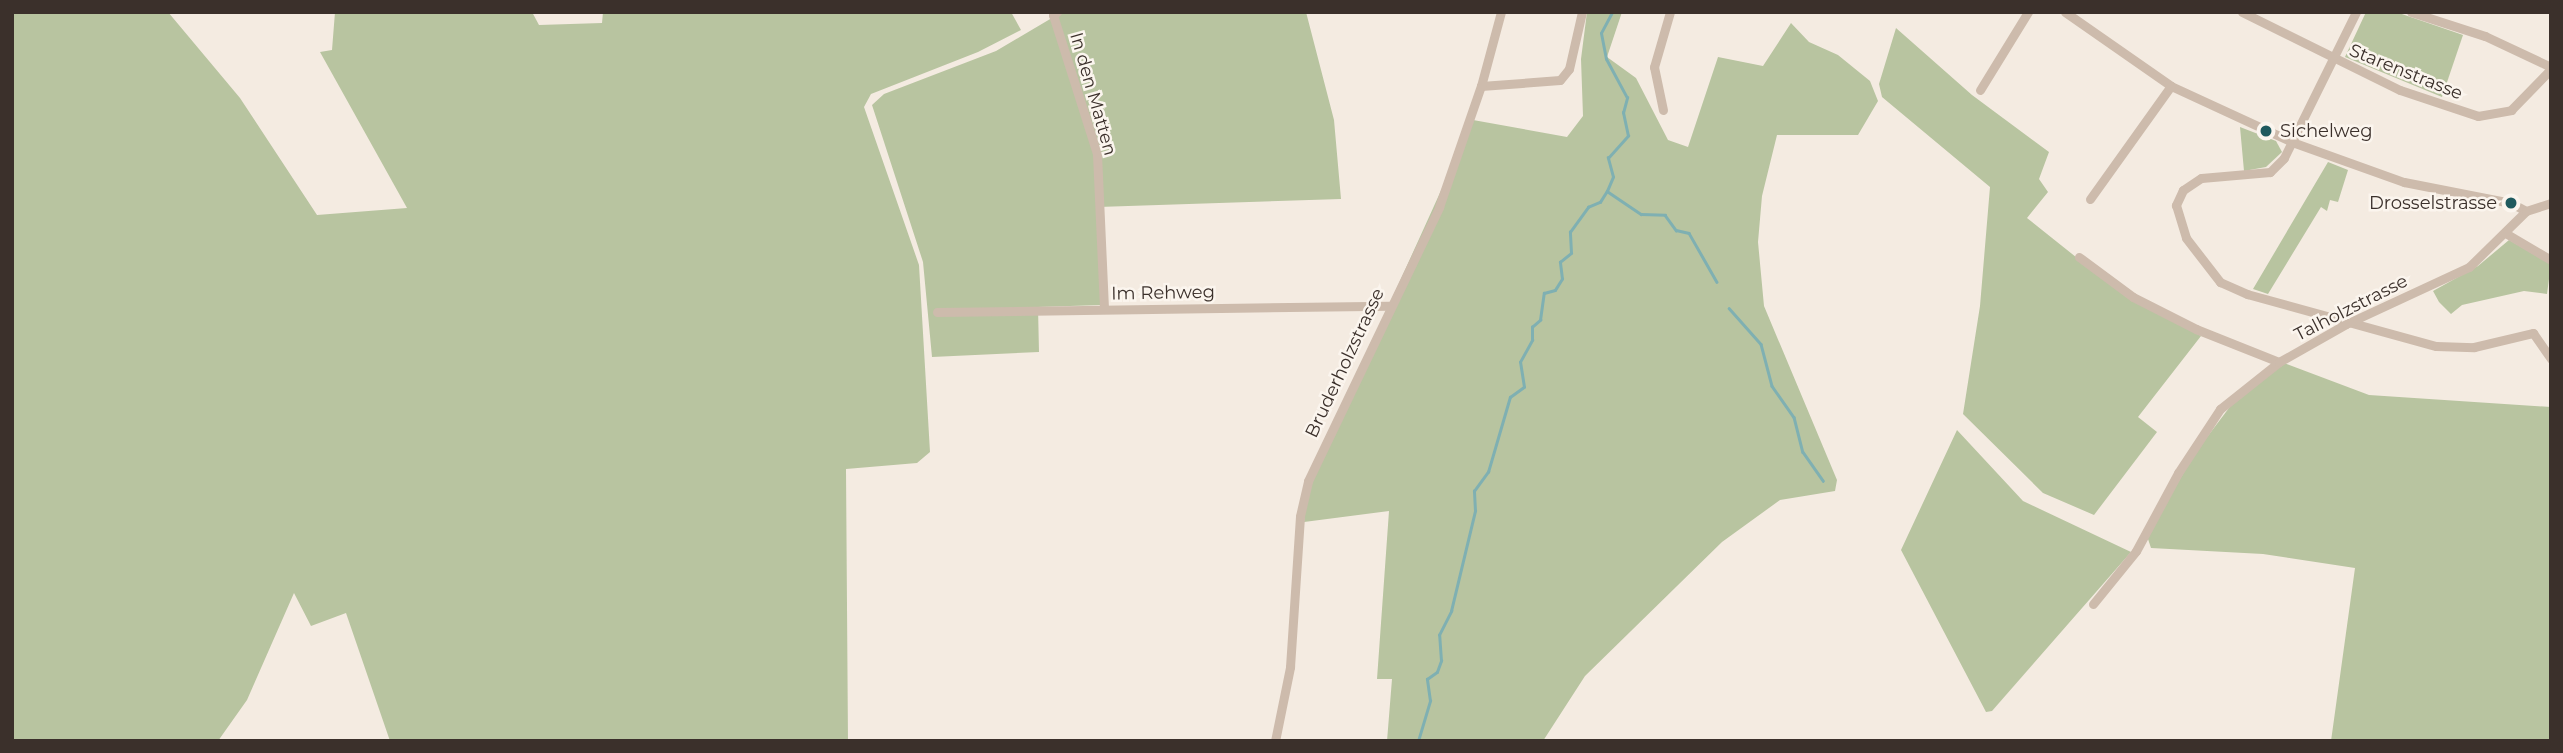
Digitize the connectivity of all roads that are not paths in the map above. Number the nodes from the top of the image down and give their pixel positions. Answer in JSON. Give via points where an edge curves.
{"nodes":[{"id":1,"x":1501,"y":12,"type":"edge"},
{"id":2,"x":1582,"y":12,"type":"edge"},
{"id":3,"x":1670,"y":12,"type":"edge"},
{"id":4,"x":2028,"y":12,"type":"edge"},
{"id":5,"x":2065,"y":12,"type":"edge"},
{"id":6,"x":2242,"y":12,"type":"edge"},
{"id":7,"x":2356,"y":12,"type":"edge"},
{"id":8,"x":2411,"y":12,"type":"edge"},
{"id":9,"x":1055,"y":14,"type":"edge"},
{"id":10,"x":2333,"y":60,"type":"junction"},
{"id":11,"x":2551,"y":68,"type":"edge"},
{"id":12,"x":1481,"y":86,"type":"junction"},
{"id":13,"x":2171,"y":86,"type":"junction"},
{"id":14,"x":1980,"y":90,"type":"dead end"},
{"id":15,"x":1663,"y":110,"type":"dead end"},
{"id":16,"x":2292,"y":142,"type":"junction"},
{"id":17,"x":2090,"y":199,"type":"dead end"},
{"id":18,"x":2551,"y":203,"type":"edge"},
{"id":19,"x":2526,"y":211,"type":"junction"},
{"id":20,"x":2507,"y":234,"type":"junction"},
{"id":21,"x":2079,"y":257,"type":"dead end"},
{"id":22,"x":2551,"y":260,"type":"edge"},
{"id":23,"x":1389,"y":306,"type":"junction"},
{"id":24,"x":1104,"y":309,"type":"junction"},
{"id":25,"x":937,"y":312,"type":"dead end"},
{"id":26,"x":2346,"y":324,"type":"junction"},
{"id":27,"x":2551,"y":359,"type":"edge"},
{"id":28,"x":2279,"y":362,"type":"junction"},
{"id":29,"x":2093,"y":604,"type":"dead end"},
{"id":30,"x":1275,"y":741,"type":"edge"}],
"edges":[{"from":1,"to":12,"type":"street","name":"Bruderholzstrasse"},
{"from":2,"to":12,"type":"street","via":[[1569,69],[1560,80]]},
{"from":3,"to":15,"type":"street","via":[[1654,66]]},
{"from":4,"to":14,"type":"street"},
{"from":5,"to":13,"type":"street"},
{"from":6,"to":10,"type":"street","name":"Starenstrasse"},
{"from":7,"to":10,"type":"street"},
{"from":8,"to":11,"type":"street","via":[[2485,36]]},
{"from":9,"to":24,"type":"street","name":"In den Matten","via":[[1097,154]]},
{"from":10,"to":11,"type":"street","name":"Starenstrasse","via":[[2420,98],[2487,117],[2511,110]]},
{"from":10,"to":16,"type":"street"},
{"from":12,"to":23,"type":"street","name":"Bruderholzstrasse","via":[[1439,207]]},
{"from":13,"to":16,"type":"street"},
{"from":13,"to":17,"type":"street"},
{"from":16,"to":19,"type":"street","via":[[2404,182],[2511,203]]},
{"from":16,"to":26,"type":"street","via":[[2270,172],[2190,182],[2176,205],[2178,217],[2204,267],[2220,282]]},
{"from":18,"to":19,"type":"street"},
{"from":19,"to":20,"type":"street","name":"Talholzstrasse"},
{"from":20,"to":22,"type":"street"},
{"from":20,"to":26,"type":"street","name":"Talholzstrasse","via":[[2469,267]]},
{"from":21,"to":28,"type":"street","via":[[2133,297],[2196,329]]},
{"from":23,"to":24,"type":"street","name":"Im Rehweg"},
{"from":23,"to":30,"type":"street","name":"Bruderholzstrasse","via":[[1308,481],[1300,516],[1290,667]]},
{"from":24,"to":25,"type":"street","name":"Im Rehweg"},
{"from":26,"to":27,"type":"street","via":[[2437,346],[2474,347],[2533,333]]},
{"from":26,"to":28,"type":"street","name":"Talholzstrasse"},
{"from":28,"to":29,"type":"street","name":"Talholzstrasse","via":[[2220,410],[2178,473],[2136,551]]}]}
